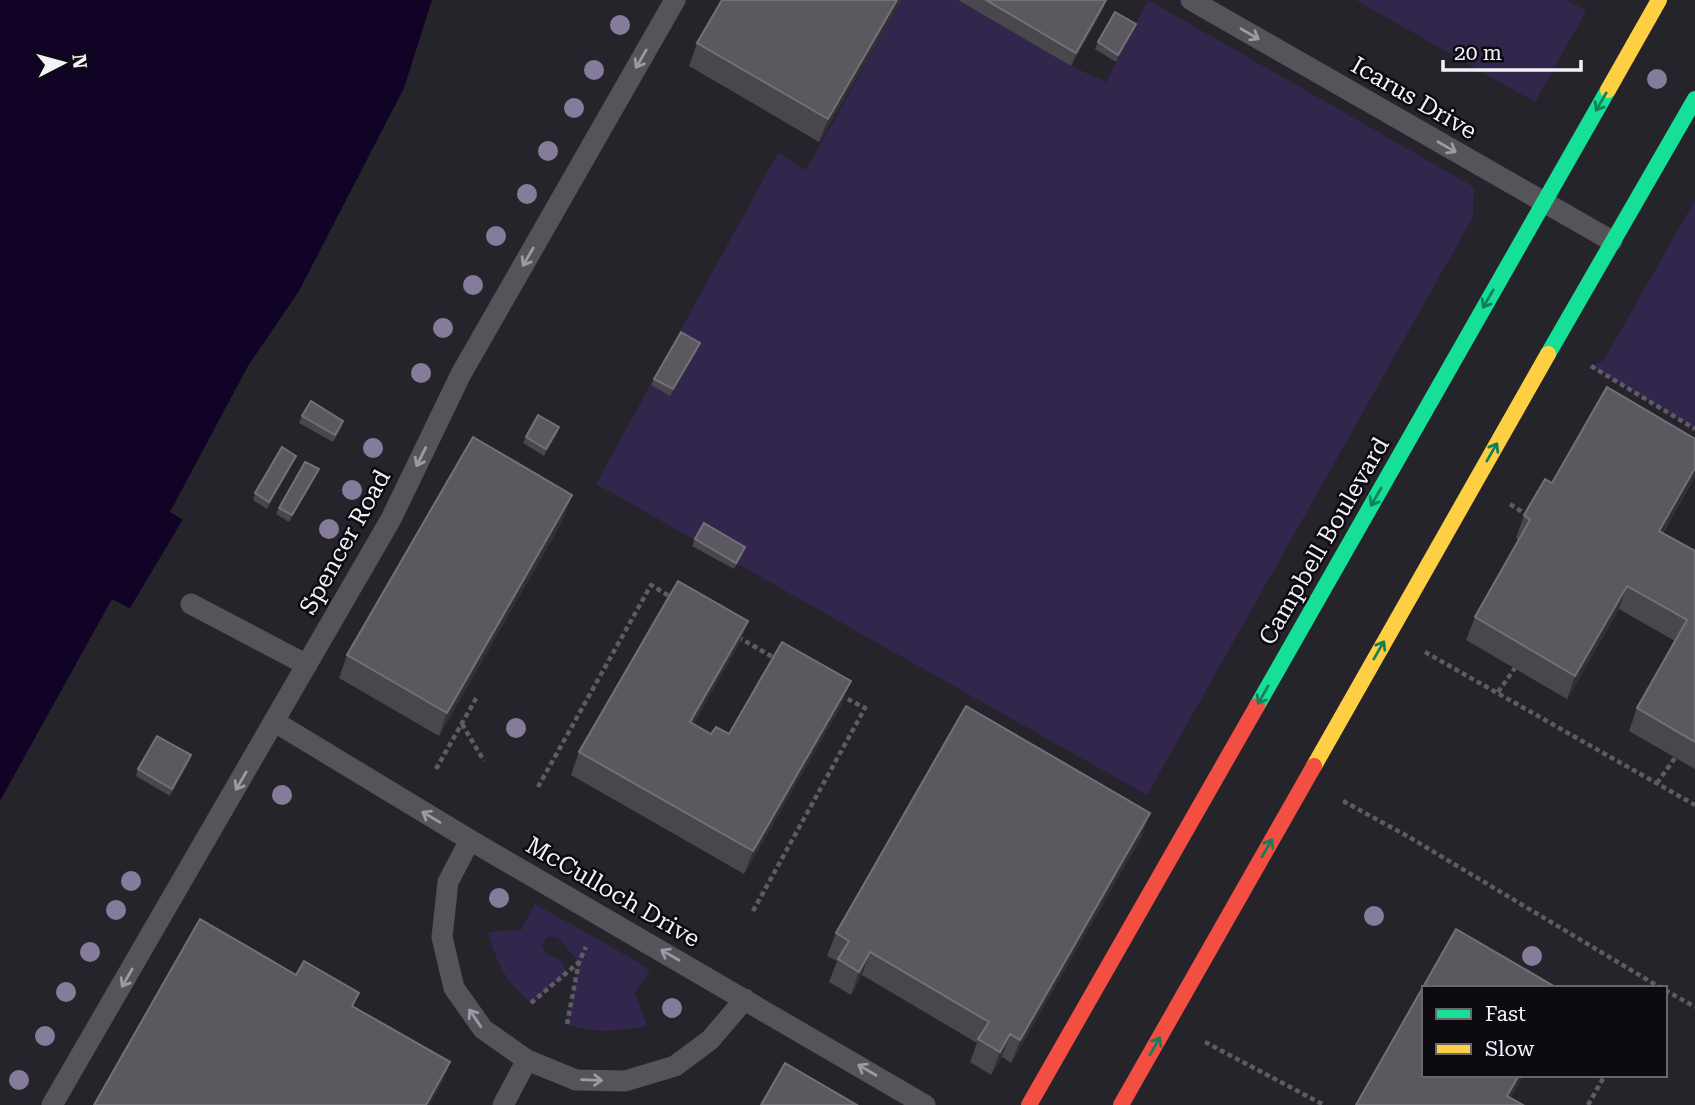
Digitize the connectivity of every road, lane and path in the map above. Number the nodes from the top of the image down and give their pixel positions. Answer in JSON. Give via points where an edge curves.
{"nodes":[{"id":1,"x":675,"y":0,"type":"edge"},
{"id":2,"x":1191,"y":0,"type":"edge"},
{"id":3,"x":1660,"y":0,"type":"edge"},
{"id":4,"x":1695,"y":99,"type":"edge"},
{"id":5,"x":1543,"y":203,"type":"junction"},
{"id":6,"x":1612,"y":241,"type":"junction"},
{"id":7,"x":1591,"y":366,"type":"dead end"},
{"id":8,"x":1661,"y":410,"type":"junction"},
{"id":9,"x":1656,"y":419,"type":"edge"},
{"id":10,"x":1695,"y":429,"type":"edge"},
{"id":11,"x":1509,"y":504,"type":"dead end"},
{"id":12,"x":1528,"y":516,"type":"edge"},
{"id":13,"x":675,"y":600,"type":"edge"},
{"id":14,"x":191,"y":604,"type":"dead end"},
{"id":15,"x":735,"y":635,"type":"edge"},
{"id":16,"x":1424,"y":652,"type":"dead end"},
{"id":17,"x":782,"y":663,"type":"edge"},
{"id":18,"x":307,"y":666,"type":"junction"},
{"id":19,"x":1515,"y":668,"type":"edge"},
{"id":20,"x":1498,"y":692,"type":"junction"},
{"id":21,"x":478,"y":695,"type":"edge"},
{"id":22,"x":841,"y":695,"type":"edge"},
{"id":23,"x":275,"y":722,"type":"junction"},
{"id":24,"x":462,"y":723,"type":"junction"},
{"id":25,"x":1675,"y":758,"type":"edge"},
{"id":26,"x":484,"y":761,"type":"dead end"},
{"id":27,"x":436,"y":769,"type":"dead end"},
{"id":28,"x":1657,"y":783,"type":"junction"},
{"id":29,"x":538,"y":788,"type":"dead end"},
{"id":30,"x":1343,"y":800,"type":"dead end"},
{"id":31,"x":1695,"y":805,"type":"edge"},
{"id":32,"x":470,"y":840,"type":"junction"},
{"id":33,"x":753,"y":911,"type":"dead end"},
{"id":34,"x":1656,"y":986,"type":"edge"},
{"id":35,"x":1667,"y":991,"type":"edge"},
{"id":36,"x":745,"y":999,"type":"junction"},
{"id":37,"x":531,"y":1003,"type":"dead end"},
{"id":38,"x":1695,"y":1007,"type":"edge"},
{"id":39,"x":566,"y":1024,"type":"dead end"},
{"id":40,"x":1205,"y":1042,"type":"dead end"},
{"id":41,"x":527,"y":1060,"type":"junction"},
{"id":42,"x":1604,"y":1077,"type":"edge"},
{"id":43,"x":52,"y":1105,"type":"edge"},
{"id":44,"x":502,"y":1105,"type":"edge"},
{"id":45,"x":925,"y":1105,"type":"edge"},
{"id":46,"x":1029,"y":1105,"type":"edge"},
{"id":47,"x":1121,"y":1105,"type":"edge"},
{"id":48,"x":1324,"y":1105,"type":"edge"},
{"id":49,"x":1588,"y":1105,"type":"edge"}],
"edges":[{"from":1,"to":18,"type":"lane","name":"Spencer Road","one_way":true,"via":[[461,374],[391,519]]},
{"from":2,"to":5,"type":"lane","name":"Icarus Drive","one_way":true},
{"from":3,"to":5,"type":"street","name":"Campbell Boulevard","one_way":true},
{"from":4,"to":6,"type":"street"},
{"from":5,"to":6,"type":"lane","name":"Icarus Drive"},
{"from":5,"to":46,"type":"street","name":"Campbell Boulevard","one_way":true},
{"from":47,"to":6,"type":"street","one_way":true},
{"from":7,"to":8,"type":"path"},
{"from":8,"to":9,"type":"path"},
{"from":8,"to":10,"type":"path"},
{"from":11,"to":12,"type":"path"},
{"from":13,"to":29,"type":"path","via":[[651,585]]},
{"from":14,"to":18,"type":"lane"},
{"from":15,"to":17,"type":"path"},
{"from":16,"to":20,"type":"path"},
{"from":18,"to":23,"type":"lane","name":"Spencer Road"},
{"from":19,"to":20,"type":"path"},
{"from":20,"to":28,"type":"path"},
{"from":21,"to":24,"type":"path"},
{"from":22,"to":33,"type":"path","via":[[865,708]]},
{"from":32,"to":23,"type":"lane","name":"McCulloch Drive","one_way":true},
{"from":23,"to":43,"type":"lane","name":"Spencer Road","one_way":true},
{"from":24,"to":26,"type":"path"},
{"from":24,"to":27,"type":"path"},
{"from":25,"to":28,"type":"path"},
{"from":28,"to":31,"type":"path"},
{"from":30,"to":34,"type":"path"},
{"from":36,"to":32,"type":"lane","name":"McCulloch Drive","one_way":true},
{"from":41,"to":32,"type":"lane","one_way":true,"via":[[482,1029],[454,988],[442,937],[448,882]]},
{"from":35,"to":38,"type":"path"},
{"from":41,"to":36,"type":"lane","one_way":true,"via":[[576,1080],[625,1081],[675,1066],[710,1040]]},
{"from":45,"to":36,"type":"lane","name":"McCulloch Drive","one_way":true},
{"from":37,"to":39,"type":"path","via":[[579,962]]},
{"from":40,"to":48,"type":"path"},
{"from":41,"to":44,"type":"lane"},
{"from":42,"to":49,"type":"path"}]}
